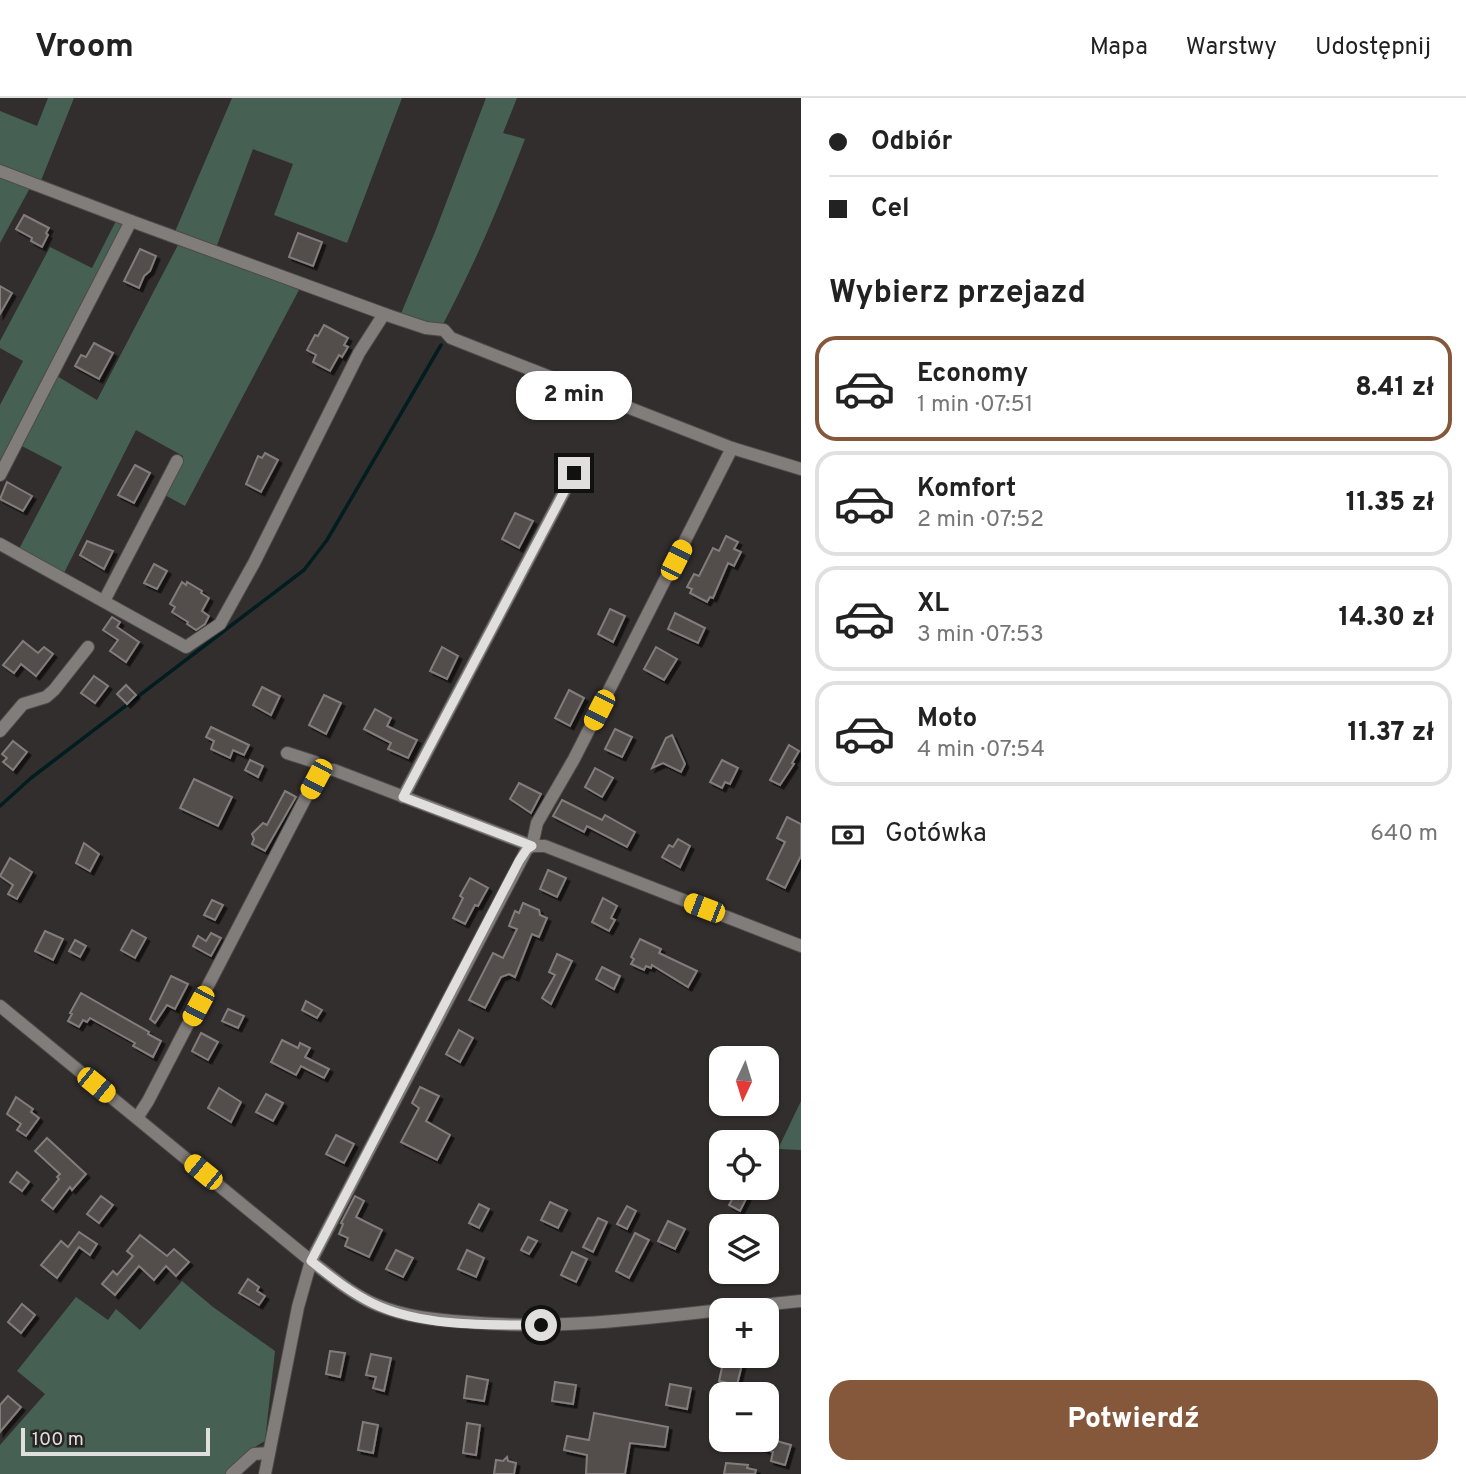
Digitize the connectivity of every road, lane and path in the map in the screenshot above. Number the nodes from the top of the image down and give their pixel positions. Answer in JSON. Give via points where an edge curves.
{"nodes":[{"id":1,"x":0,"y":170,"type":"edge"},
{"id":2,"x":131,"y":221,"type":"junction"},
{"id":3,"x":384,"y":314,"type":"junction"},
{"id":4,"x":732,"y":448,"type":"junction"},
{"id":5,"x":177,"y":461,"type":"dead end"},
{"id":6,"x":801,"y":469,"type":"edge"},
{"id":7,"x":574,"y":473,"type":"dead end"},
{"id":8,"x":0,"y":475,"type":"edge"},
{"id":9,"x":0,"y":544,"type":"edge"},
{"id":10,"x":104,"y":601,"type":"junction"},
{"id":11,"x":88,"y":647,"type":"dead end"},
{"id":12,"x":0,"y":731,"type":"edge"},
{"id":13,"x":287,"y":753,"type":"dead end"},
{"id":14,"x":319,"y":769,"type":"junction"},
{"id":15,"x":403,"y":797,"type":"junction"},
{"id":16,"x":532,"y":846,"type":"junction"},
{"id":17,"x":801,"y":946,"type":"edge"},
{"id":18,"x":0,"y":1006,"type":"edge"},
{"id":19,"x":137,"y":1118,"type":"junction"},
{"id":20,"x":311,"y":1261,"type":"junction"},
{"id":21,"x":801,"y":1301,"type":"edge"},
{"id":22,"x":269,"y":1453,"type":"junction"},
{"id":23,"x":232,"y":1474,"type":"edge"},
{"id":24,"x":265,"y":1474,"type":"edge"}],
"edges":[{"from":1,"to":2,"type":"street"},
{"from":2,"to":3,"type":"street"},
{"from":2,"to":8,"type":"street"},
{"from":3,"to":4,"type":"street","via":[[444,330],[451,338],[499,358]]},
{"from":3,"to":10,"type":"street","via":[[220,624],[186,647]]},
{"from":4,"to":6,"type":"street"},
{"from":4,"to":16,"type":"street","via":[[537,824]]},
{"from":5,"to":10,"type":"street"},
{"from":7,"to":15,"type":"street"},
{"from":9,"to":10,"type":"street"},
{"from":11,"to":12,"type":"street","via":[[54,690],[23,704]]},
{"from":13,"to":14,"type":"street","via":[[315,762]]},
{"from":14,"to":15,"type":"street","via":[[334,770]]},
{"from":14,"to":19,"type":"street"},
{"from":15,"to":16,"type":"street"},
{"from":16,"to":17,"type":"street","via":[[545,846]]},
{"from":16,"to":20,"type":"street","via":[[519,861]]},
{"from":18,"to":19,"type":"street"},
{"from":19,"to":20,"type":"street"},
{"from":20,"to":21,"type":"street","via":[[377,1305],[443,1321],[541,1325]]},
{"from":20,"to":22,"type":"street"},
{"from":22,"to":23,"type":"street","via":[[254,1454]]},
{"from":22,"to":24,"type":"street"}]}
